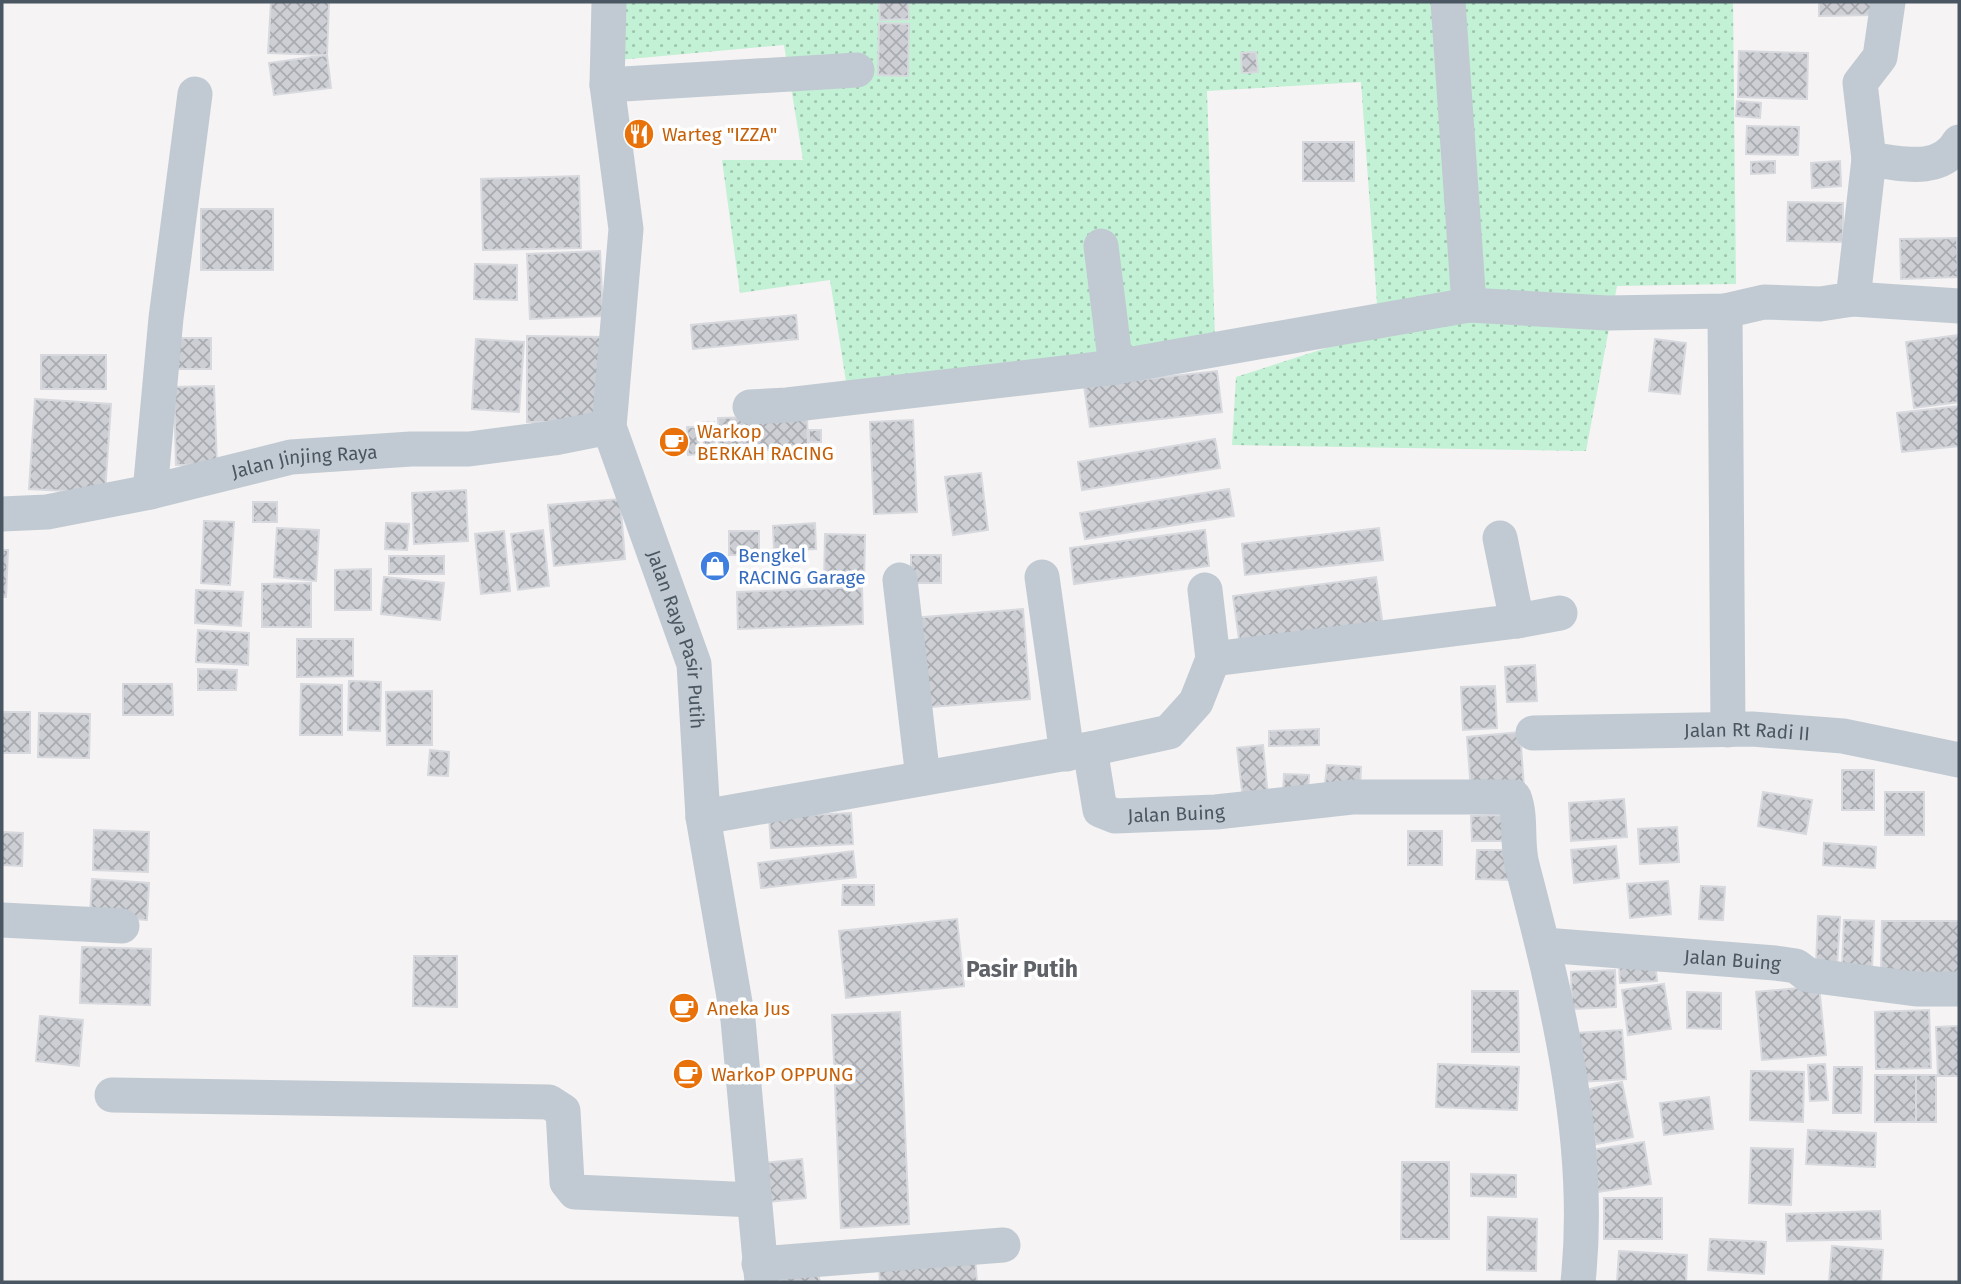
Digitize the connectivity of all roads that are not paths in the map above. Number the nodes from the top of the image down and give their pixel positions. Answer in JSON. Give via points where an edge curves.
{"nodes":[{"id":1,"x":608,"y":2,"type":"edge"},
{"id":2,"x":1448,"y":2,"type":"edge"},
{"id":3,"x":1888,"y":2,"type":"edge"},
{"id":4,"x":857,"y":70,"type":"dead end"},
{"id":5,"x":607,"y":85,"type":"junction"},
{"id":6,"x":195,"y":94,"type":"dead end"},
{"id":7,"x":1959,"y":142,"type":"edge"},
{"id":8,"x":1869,"y":159,"type":"junction"},
{"id":9,"x":1101,"y":246,"type":"dead end"},
{"id":10,"x":1853,"y":299,"type":"junction"},
{"id":11,"x":1469,"y":305,"type":"junction"},
{"id":12,"x":1959,"y":306,"type":"edge"},
{"id":13,"x":1725,"y":311,"type":"junction"},
{"id":14,"x":1116,"y":367,"type":"junction"},
{"id":15,"x":750,"y":407,"type":"dead end"},
{"id":16,"x":609,"y":427,"type":"junction"},
{"id":17,"x":150,"y":492,"type":"junction"},
{"id":18,"x":2,"y":514,"type":"edge"},
{"id":19,"x":1500,"y":538,"type":"dead end"},
{"id":20,"x":1042,"y":577,"type":"dead end"},
{"id":21,"x":900,"y":580,"type":"dead end"},
{"id":22,"x":1205,"y":590,"type":"dead end"},
{"id":23,"x":1560,"y":613,"type":"dead end"},
{"id":24,"x":1517,"y":621,"type":"junction"},
{"id":25,"x":1213,"y":659,"type":"junction"},
{"id":26,"x":1728,"y":730,"type":"junction"},
{"id":27,"x":1533,"y":733,"type":"dead end"},
{"id":28,"x":1078,"y":751,"type":"junction"},
{"id":29,"x":1959,"y":760,"type":"edge"},
{"id":30,"x":923,"y":778,"type":"junction"},
{"id":31,"x":703,"y":817,"type":"junction"},
{"id":32,"x":2,"y":920,"type":"edge"},
{"id":33,"x":122,"y":926,"type":"dead end"},
{"id":34,"x":1544,"y":945,"type":"junction"},
{"id":35,"x":1959,"y":989,"type":"edge"},
{"id":36,"x":112,"y":1095,"type":"dead end"},
{"id":37,"x":754,"y":1200,"type":"junction"},
{"id":38,"x":1003,"y":1245,"type":"dead end"},
{"id":39,"x":760,"y":1273,"type":"edge"},
{"id":40,"x":1578,"y":1282,"type":"edge"}],
"edges":[{"from":1,"to":5,"type":"street","name":"Jalan Raya Pasir Putih"},
{"from":2,"to":11,"type":"street"},
{"from":3,"to":8,"type":"street","via":[[1880,57],[1860,83]]},
{"from":4,"to":5,"type":"street"},
{"from":5,"to":16,"type":"street","name":"Jalan Raya Pasir Putih","via":[[626,229]]},
{"from":6,"to":17,"type":"street","via":[[166,318]]},
{"from":7,"to":8,"type":"street","via":[[1952,155],[1926,166]]},
{"from":8,"to":10,"type":"street"},
{"from":9,"to":14,"type":"street"},
{"from":10,"to":12,"type":"street"},
{"from":10,"to":13,"type":"street","via":[[1820,304],[1765,302]]},
{"from":11,"to":13,"type":"street","via":[[1607,313]]},
{"from":11,"to":14,"type":"street"},
{"from":13,"to":26,"type":"street"},
{"from":14,"to":15,"type":"street"},
{"from":16,"to":17,"type":"street","name":"Jalan Jinjing Raya","via":[[469,449],[291,457]]},
{"from":16,"to":31,"type":"street","name":"Jalan Raya Pasir Putih","via":[[694,664]]},
{"from":17,"to":18,"type":"street","name":"Jalan Jinjing Raya","via":[[47,512]]},
{"from":19,"to":24,"type":"street"},
{"from":20,"to":28,"type":"street"},
{"from":21,"to":30,"type":"street"},
{"from":22,"to":25,"type":"street"},
{"from":23,"to":24,"type":"street"},
{"from":24,"to":25,"type":"street"},
{"from":25,"to":28,"type":"street","via":[[1196,702],[1169,732]]},
{"from":26,"to":27,"type":"street","name":"Jalan Rt Radi II"},
{"from":26,"to":29,"type":"street","name":"Jalan Rt Radi II","via":[[1843,736]]},
{"from":28,"to":30,"type":"street"},
{"from":28,"to":34,"type":"street","name":"Jalan Buing","via":[[1100,810],[1115,816],[1216,812],[1352,797],[1514,797],[1520,811],[1516,826],[1521,861]]},
{"from":30,"to":31,"type":"street"},
{"from":31,"to":37,"type":"street","name":"Jalan Raya Pasir Putih","via":[[738,1020]]},
{"from":32,"to":33,"type":"street"},
{"from":34,"to":35,"type":"street","name":"Jalan Buing","via":[[1775,963],[1796,966],[1808,975],[1916,989]]},
{"from":34,"to":40,"type":"street","via":[[1582,1174]]},
{"from":36,"to":37,"type":"street","via":[[549,1102],[563,1111],[567,1182],[575,1192]]},
{"from":37,"to":39,"type":"street","name":"Jalan Raya Pasir Putih"},
{"from":38,"to":39,"type":"street"}]}
